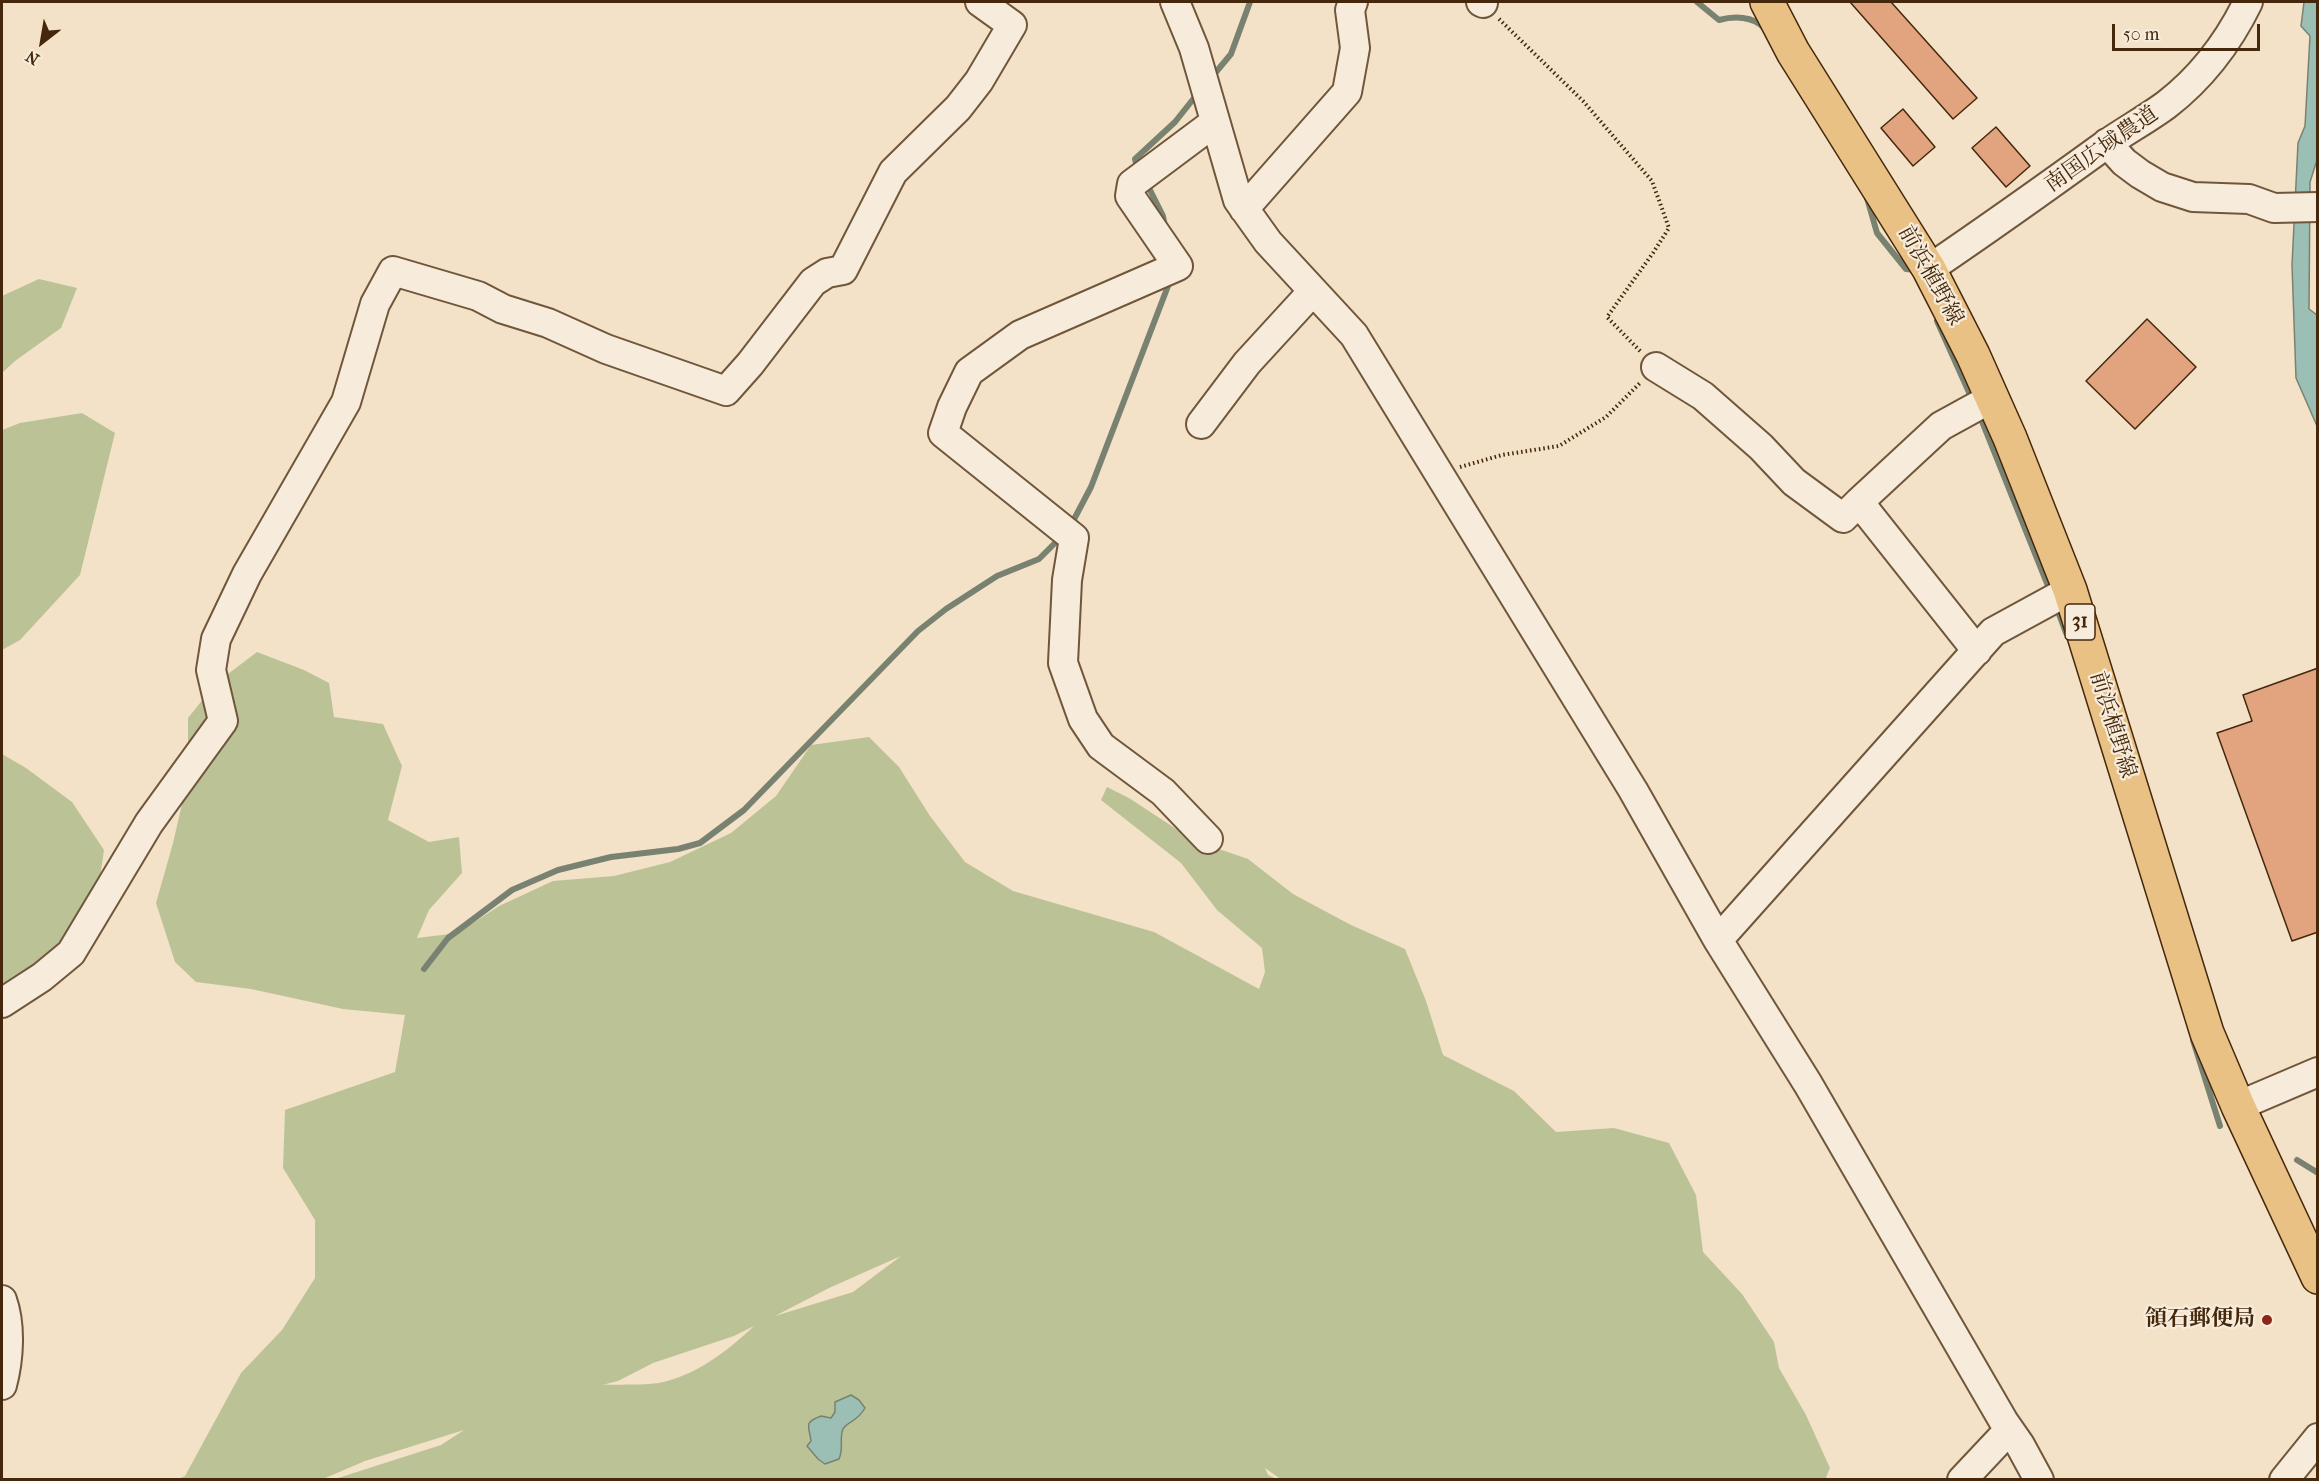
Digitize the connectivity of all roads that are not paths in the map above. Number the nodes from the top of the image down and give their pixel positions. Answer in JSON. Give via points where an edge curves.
{"nodes":[{"id":1,"x":980,"y":2,"type":"edge"},
{"id":2,"x":1175,"y":2,"type":"edge"},
{"id":3,"x":1353,"y":2,"type":"edge"},
{"id":4,"x":1767,"y":2,"type":"edge"},
{"id":5,"x":2248,"y":2,"type":"edge"},
{"id":6,"x":1215,"y":122,"type":"junction"},
{"id":7,"x":2107,"y":143,"type":"junction"},
{"id":8,"x":2318,"y":207,"type":"edge"},
{"id":9,"x":1244,"y":209,"type":"junction"},
{"id":10,"x":1929,"y":269,"type":"junction"},
{"id":11,"x":1313,"y":291,"type":"junction"},
{"id":12,"x":1656,"y":367,"type":"road end"},
{"id":13,"x":1992,"y":398,"type":"junction"},
{"id":14,"x":1201,"y":423,"type":"dead end"},
{"id":15,"x":1859,"y":501,"type":"junction"},
{"id":16,"x":2070,"y":590,"type":"junction"},
{"id":17,"x":1977,"y":651,"type":"junction"},
{"id":18,"x":1208,"y":839,"type":"dead end"},
{"id":19,"x":1718,"y":940,"type":"junction"},
{"id":20,"x":2,"y":1003,"type":"edge"},
{"id":21,"x":2318,"y":1072,"type":"edge"},
{"id":22,"x":2238,"y":1106,"type":"junction"},
{"id":23,"x":2318,"y":1277,"type":"edge"},
{"id":24,"x":2,"y":1300,"type":"edge"},
{"id":25,"x":2,"y":1385,"type":"edge"},
{"id":26,"x":2009,"y":1430,"type":"junction"},
{"id":27,"x":2318,"y":1438,"type":"edge"},
{"id":28,"x":1962,"y":1479,"type":"edge"},
{"id":29,"x":2039,"y":1479,"type":"edge"},
{"id":30,"x":2284,"y":1479,"type":"edge"}],
"edges":[{"from":1,"to":20,"type":"street","via":[[1012,25],[979,81],[958,108],[893,172],[843,270],[827,273],[813,282],[726,391],[606,349],[478,296],[393,271],[375,304],[346,402],[247,574],[216,639],[211,670],[223,721],[149,823],[71,953]]},
{"from":2,"to":6,"type":"street","via":[[1194,48]]},
{"from":3,"to":9,"type":"street","via":[[1350,10],[1355,48],[1347,92]]},
{"from":4,"to":10,"type":"main road","name":"前浜植野線","number":"31","via":[[1793,52]]},
{"from":5,"to":7,"type":"street","name":"南国広域農道","via":[[2224,44],[2202,71],[2167,104]]},
{"from":6,"to":9,"type":"street"},
{"from":6,"to":18,"type":"street","via":[[1132,184],[1130,196],[1178,266],[1060,316],[1012,341],[969,372],[943,434],[1074,538],[1067,580],[1063,663],[1083,718],[1101,746],[1163,792]]},
{"from":7,"to":8,"type":"street","via":[[2124,162],[2162,187],[2193,197],[2249,199],[2274,208]]},
{"from":7,"to":10,"type":"street","name":"南国広域農道"},
{"from":9,"to":11,"type":"street"},
{"from":10,"to":13,"type":"main road","name":"前浜植野線","number":"31"},
{"from":11,"to":14,"type":"street","via":[[1247,363]]},
{"from":11,"to":19,"type":"street","via":[[1354,335],[1633,789]]},
{"from":12,"to":15,"type":"street","via":[[1703,396],[1794,482],[1843,518]]},
{"from":13,"to":15,"type":"street","via":[[1941,426]]},
{"from":13,"to":16,"type":"main road","name":"前浜植野線","number":"31"},
{"from":15,"to":17,"type":"street"},
{"from":16,"to":17,"type":"street","via":[[1994,632]]},
{"from":16,"to":22,"type":"main road","name":"前浜植野線","number":"31","via":[[2207,1033]]},
{"from":17,"to":19,"type":"street"},
{"from":19,"to":26,"type":"street","via":[[1808,1084]]},
{"from":21,"to":22,"type":"street"},
{"from":22,"to":23,"type":"main road","name":"前浜植野線","number":"31"},
{"from":24,"to":25,"type":"street","via":[[8,1349]]},
{"from":26,"to":28,"type":"street"},
{"from":26,"to":29,"type":"street"},
{"from":27,"to":30,"type":"street"}]}
